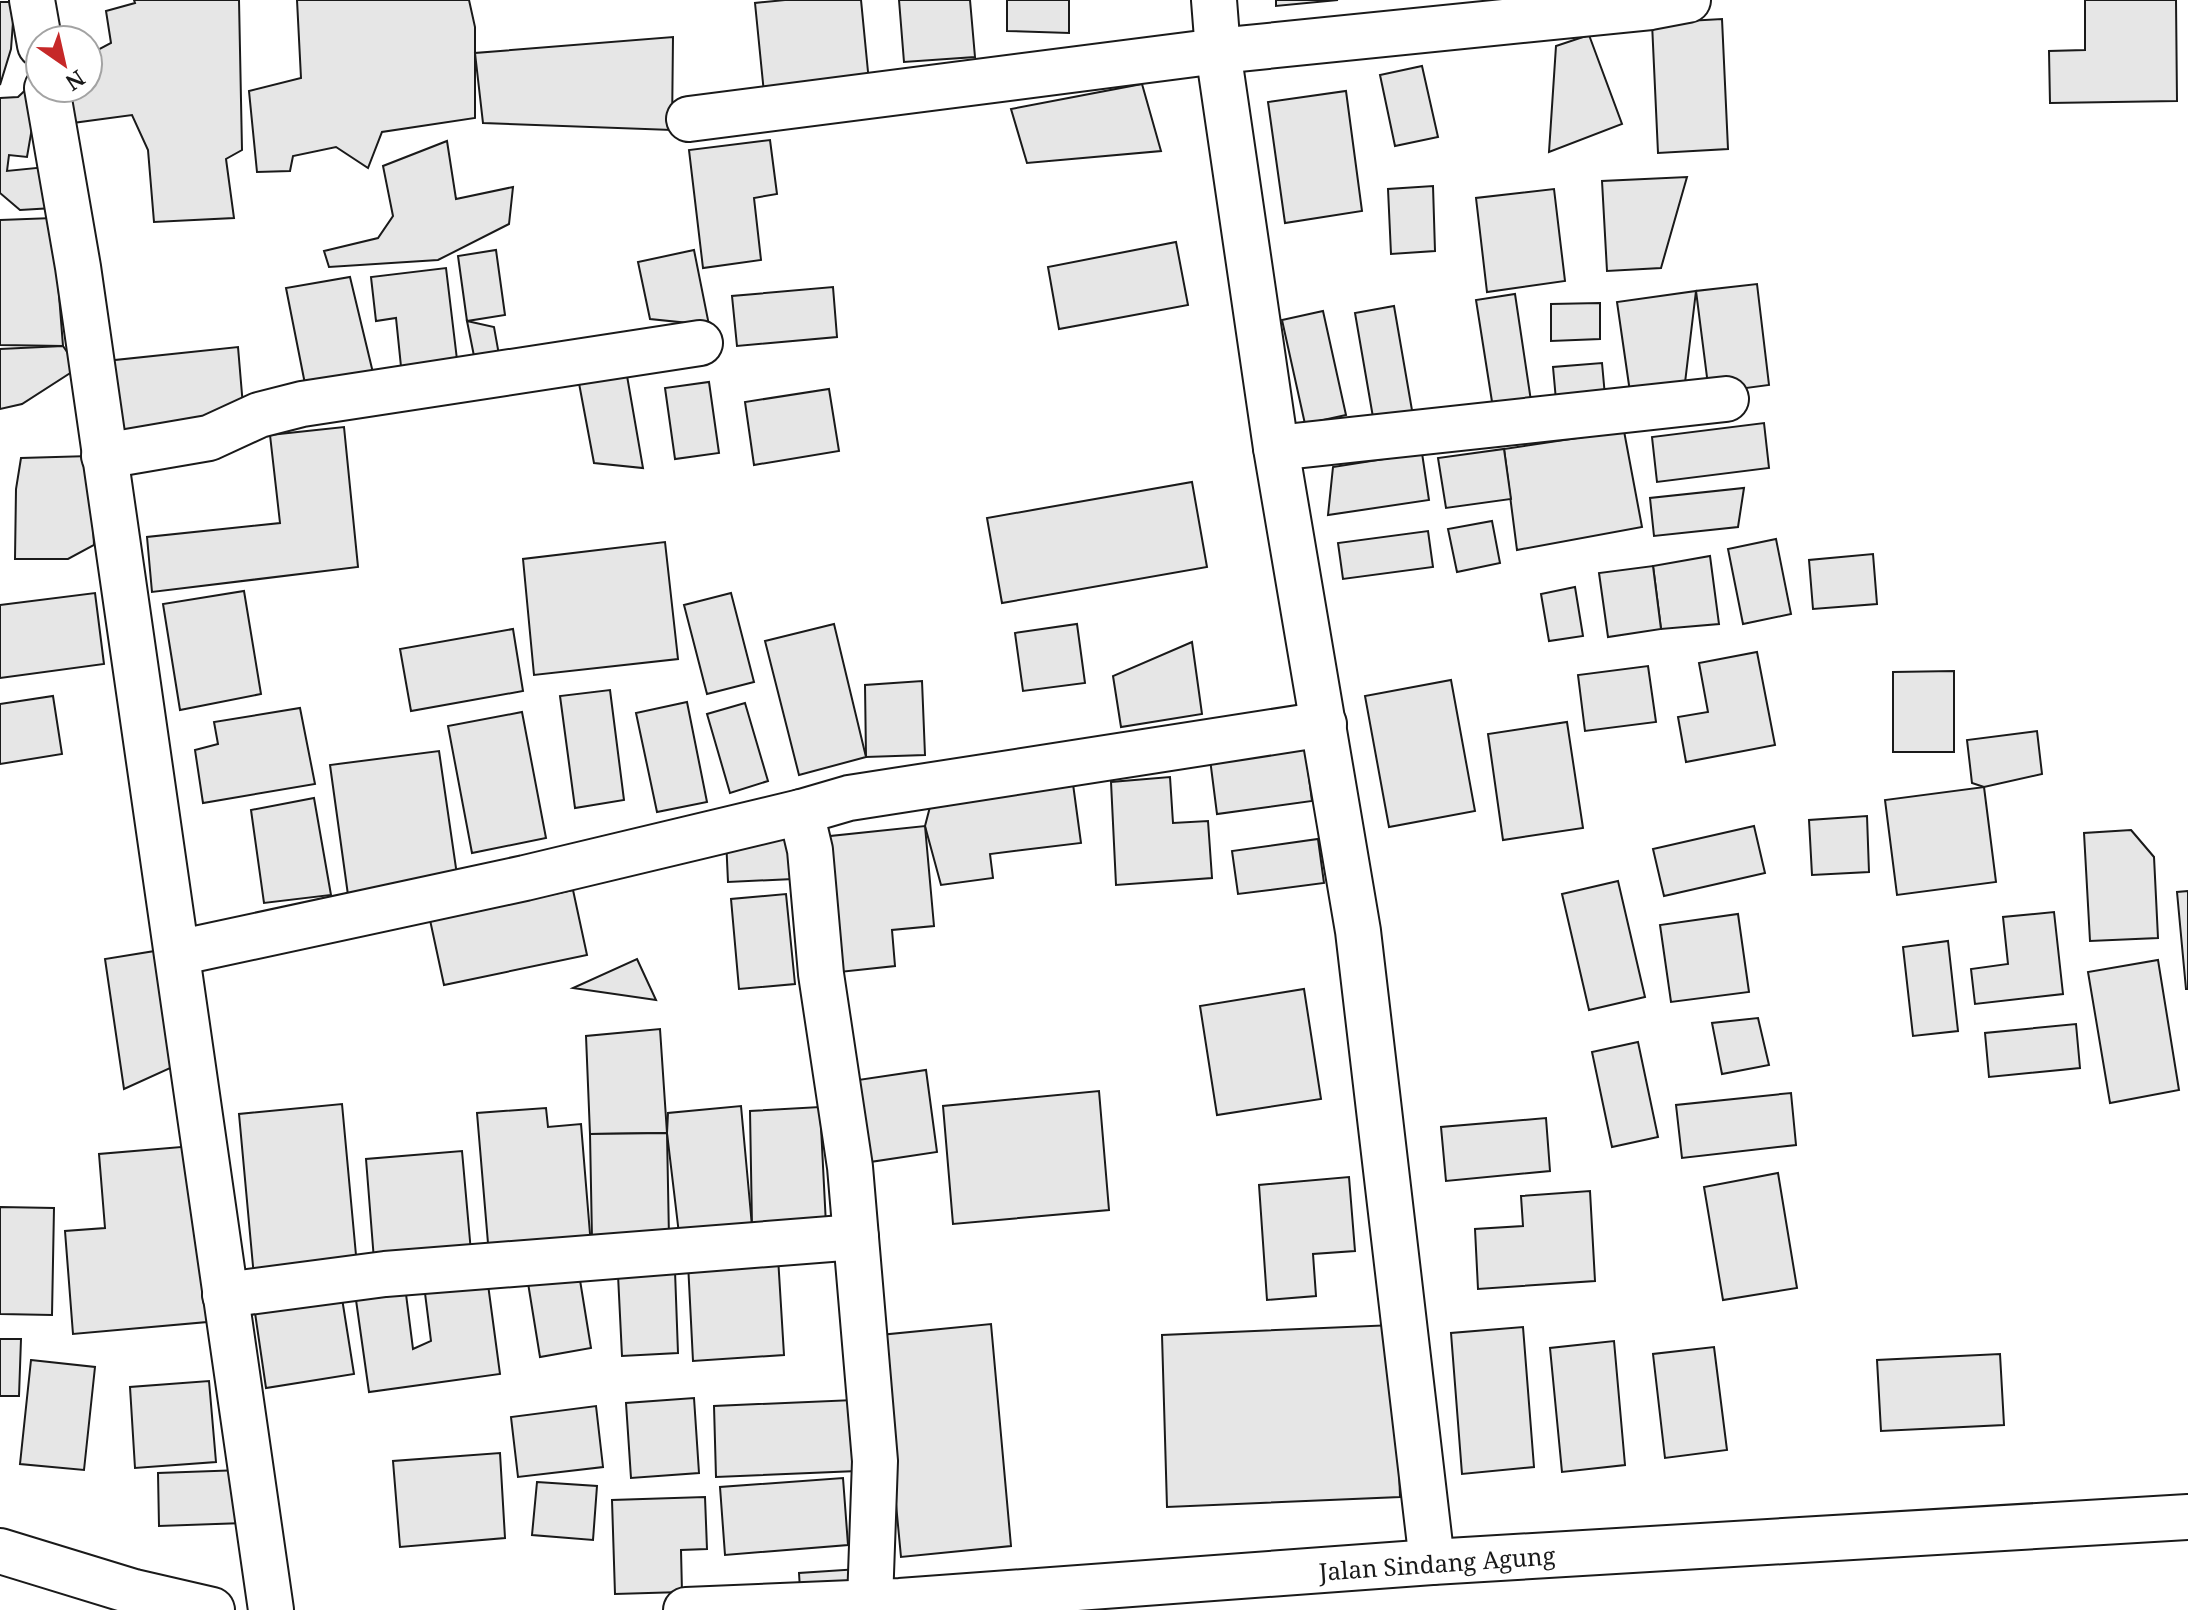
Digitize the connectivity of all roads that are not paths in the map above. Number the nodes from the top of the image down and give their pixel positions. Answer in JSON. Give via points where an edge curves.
{"nodes":[{"id":1,"x":32,"y":0,"type":"edge"},
{"id":2,"x":1214,"y":0,"type":"edge"},
{"id":3,"x":1663,"y":2,"type":"edge"},
{"id":4,"x":36,"y":24,"type":"edge"},
{"id":5,"x":1218,"y":51,"type":"junction"},
{"id":6,"x":50,"y":104,"type":"edge"},
{"id":7,"x":689,"y":119,"type":"dead end"},
{"id":8,"x":700,"y":343,"type":"dead end"},
{"id":9,"x":1726,"y":399,"type":"dead end"},
{"id":10,"x":1276,"y":448,"type":"junction"},
{"id":11,"x":104,"y":456,"type":"junction"},
{"id":12,"x":1324,"y":724,"type":"junction"},
{"id":13,"x":801,"y":812,"type":"junction"},
{"id":14,"x":177,"y":953,"type":"junction"},
{"id":15,"x":856,"y":1237,"type":"junction"},
{"id":16,"x":225,"y":1295,"type":"junction"},
{"id":17,"x":2188,"y":1517,"type":"edge"},
{"id":18,"x":0,"y":1551,"type":"edge"},
{"id":19,"x":1432,"y":1562,"type":"junction"},
{"id":20,"x":890,"y":1604,"type":"edge"},
{"id":21,"x":212,"y":1610,"type":"edge"},
{"id":22,"x":271,"y":1610,"type":"edge"},
{"id":23,"x":686,"y":1610,"type":"edge"}],
"edges":[{"from":1,"to":4,"type":"street"},
{"from":2,"to":5,"type":"street"},
{"from":3,"to":5,"type":"street"},
{"from":5,"to":7,"type":"street"},
{"from":5,"to":10,"type":"street"},
{"from":6,"to":11,"type":"street"},
{"from":8,"to":11,"type":"street","via":[[302,404],[259,415],[209,438]]},
{"from":9,"to":10,"type":"street"},
{"from":10,"to":12,"type":"street"},
{"from":11,"to":14,"type":"street"},
{"from":12,"to":13,"type":"street","via":[[849,798]]},
{"from":12,"to":19,"type":"street","via":[[1358,931]]},
{"from":13,"to":14,"type":"street"},
{"from":13,"to":15,"type":"street","via":[[810,850]]},
{"from":14,"to":16,"type":"street"},
{"from":15,"to":16,"type":"street","via":[[385,1274]]},
{"from":15,"to":20,"type":"street"},
{"from":16,"to":22,"type":"street"},
{"from":17,"to":19,"type":"street","name":"Jalan Sindang Agung"},
{"from":18,"to":21,"type":"street"},
{"from":19,"to":20,"type":"street","name":"Jalan Sindang Agung"},
{"from":20,"to":23,"type":"street","name":"Jalan Sindang Agung"}]}
